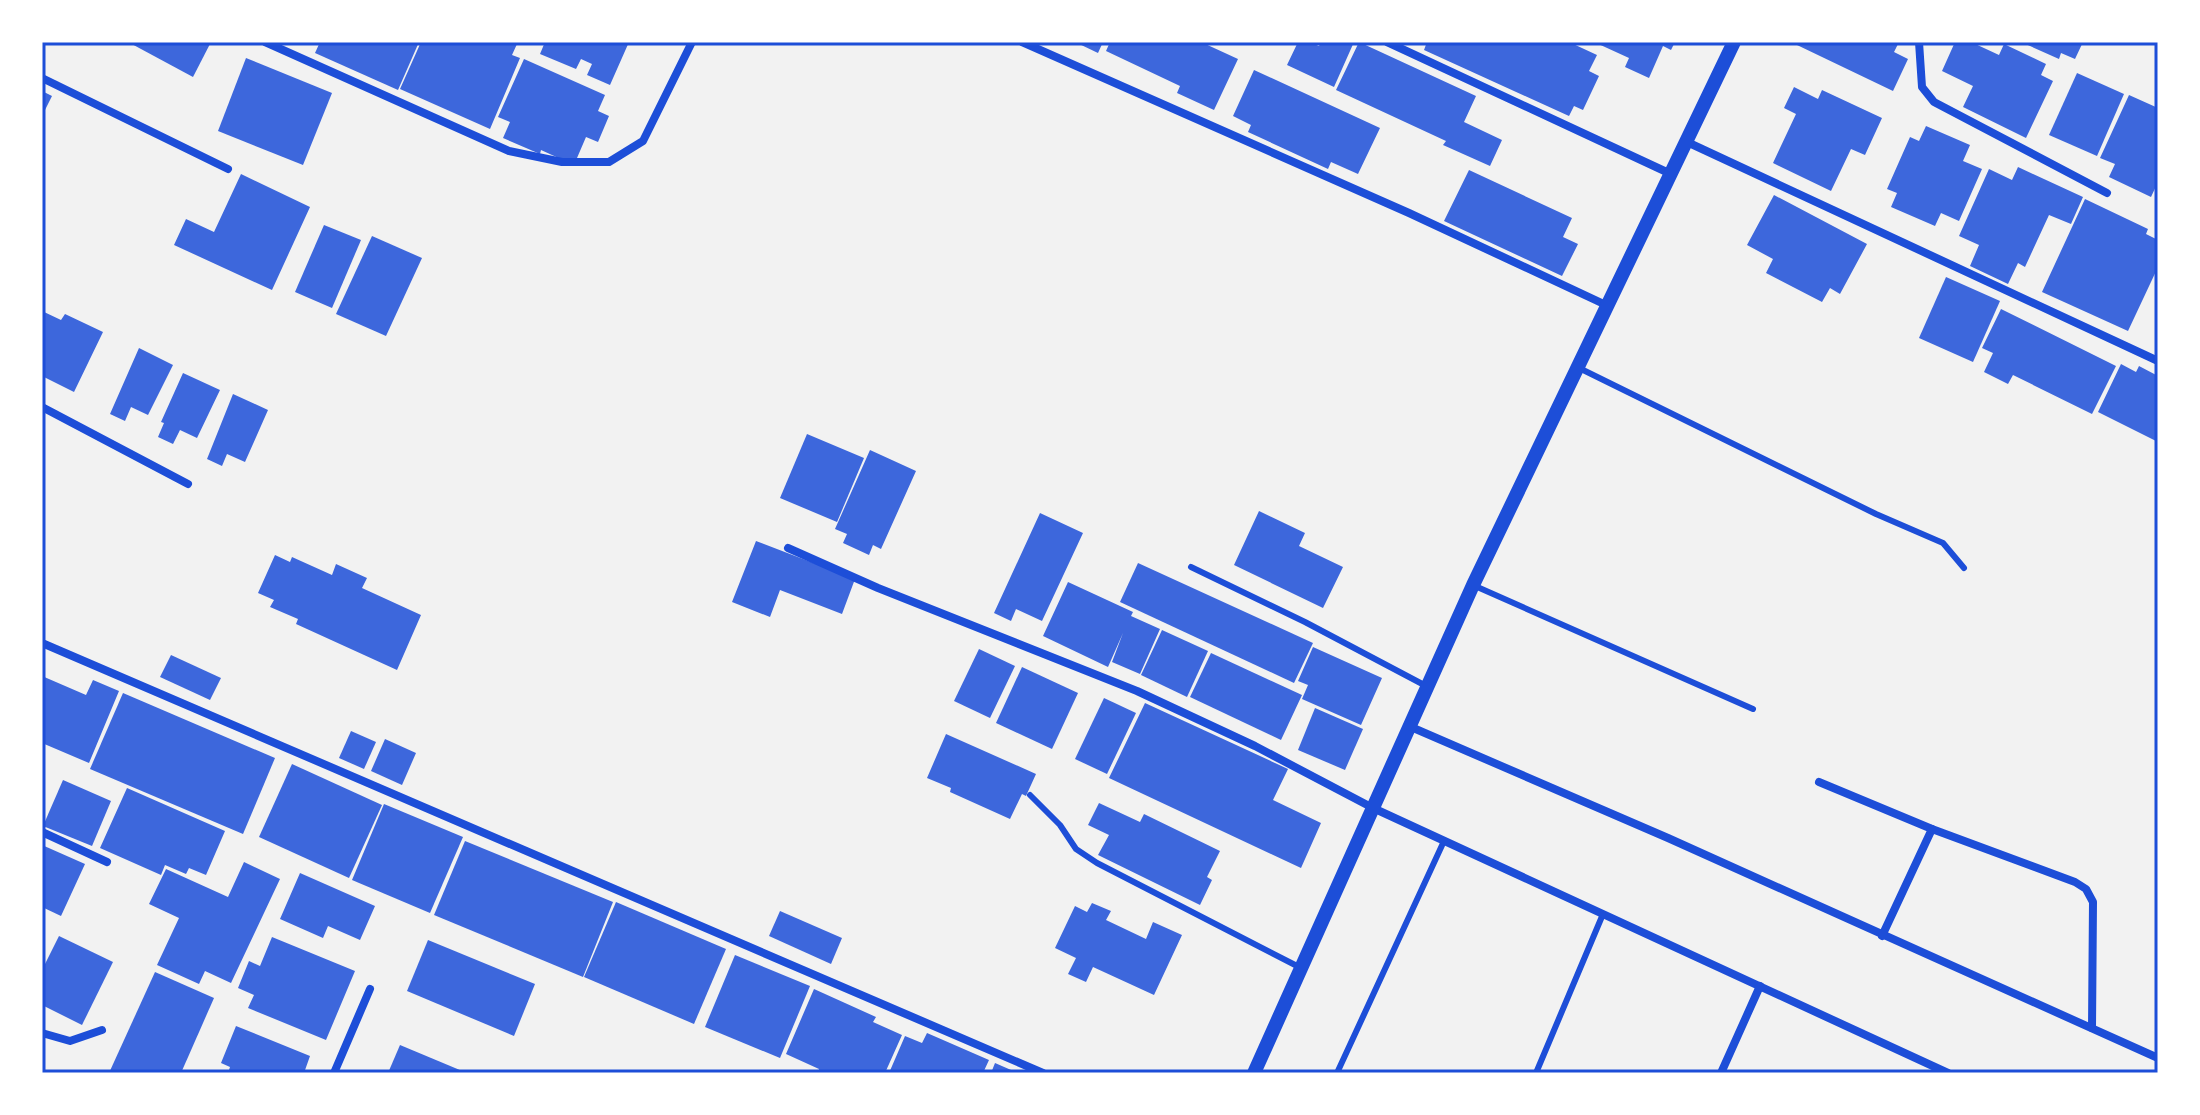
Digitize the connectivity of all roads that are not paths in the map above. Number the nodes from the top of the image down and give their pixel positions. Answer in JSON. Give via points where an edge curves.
{"nodes":[{"id":1,"x":265,"y":42,"type":"edge"},
{"id":2,"x":692,"y":42,"type":"edge"},
{"id":3,"x":1022,"y":42,"type":"edge"},
{"id":4,"x":1387,"y":42,"type":"edge"},
{"id":5,"x":1919,"y":42,"type":"edge"},
{"id":6,"x":1732,"y":43,"type":"edge"},
{"id":7,"x":42,"y":78,"type":"edge"},
{"id":8,"x":1687,"y":142,"type":"junction"},
{"id":9,"x":228,"y":169,"type":"dead end"},
{"id":10,"x":1671,"y":174,"type":"junction"},
{"id":11,"x":2107,"y":193,"type":"dead end"},
{"id":12,"x":1606,"y":305,"type":"junction"},
{"id":13,"x":2158,"y":361,"type":"edge"},
{"id":14,"x":1577,"y":367,"type":"junction"},
{"id":15,"x":42,"y":407,"type":"edge"},
{"id":16,"x":188,"y":484,"type":"dead end"},
{"id":17,"x":788,"y":548,"type":"dead end"},
{"id":18,"x":1191,"y":567,"type":"dead end"},
{"id":19,"x":1964,"y":568,"type":"dead end"},
{"id":20,"x":1473,"y":585,"type":"junction"},
{"id":21,"x":42,"y":643,"type":"edge"},
{"id":22,"x":1428,"y":687,"type":"junction"},
{"id":23,"x":1753,"y":709,"type":"dead end"},
{"id":24,"x":1411,"y":727,"type":"junction"},
{"id":25,"x":1819,"y":782,"type":"dead end"},
{"id":26,"x":1030,"y":795,"type":"dead end"},
{"id":27,"x":1373,"y":808,"type":"junction"},
{"id":28,"x":1932,"y":829,"type":"junction"},
{"id":29,"x":42,"y":832,"type":"edge"},
{"id":30,"x":1444,"y":841,"type":"junction"},
{"id":31,"x":107,"y":862,"type":"dead end"},
{"id":32,"x":1603,"y":914,"type":"junction"},
{"id":33,"x":1882,"y":936,"type":"junction"},
{"id":34,"x":1301,"y":968,"type":"junction"},
{"id":35,"x":1760,"y":986,"type":"junction"},
{"id":36,"x":370,"y":989,"type":"dead end"},
{"id":37,"x":2092,"y":1028,"type":"junction"},
{"id":38,"x":102,"y":1030,"type":"dead end"},
{"id":39,"x":42,"y":1033,"type":"edge"},
{"id":40,"x":2158,"y":1058,"type":"edge"},
{"id":41,"x":334,"y":1073,"type":"edge"},
{"id":42,"x":1043,"y":1073,"type":"edge"},
{"id":43,"x":1254,"y":1073,"type":"edge"},
{"id":44,"x":1337,"y":1073,"type":"edge"},
{"id":45,"x":1536,"y":1073,"type":"edge"},
{"id":46,"x":1721,"y":1073,"type":"edge"},
{"id":47,"x":1948,"y":1073,"type":"edge"}],
"edges":[{"from":1,"to":2,"type":"street","via":[[509,151],[562,162],[609,162],[643,141]]},
{"from":3,"to":12,"type":"street"},
{"from":4,"to":10,"type":"street"},
{"from":5,"to":11,"type":"street","via":[[1922,87],[1934,102]]},
{"from":6,"to":8,"type":"street"},
{"from":7,"to":9,"type":"street"},
{"from":8,"to":10,"type":"street"},
{"from":8,"to":13,"type":"street"},
{"from":10,"to":12,"type":"street"},
{"from":12,"to":14,"type":"street"},
{"from":14,"to":19,"type":"lane","via":[[1943,543]]},
{"from":14,"to":20,"type":"street"},
{"from":15,"to":16,"type":"street"},
{"from":17,"to":27,"type":"street","via":[[1137,691]]},
{"from":18,"to":22,"type":"lane"},
{"from":20,"to":22,"type":"street"},
{"from":20,"to":23,"type":"lane"},
{"from":21,"to":42,"type":"street"},
{"from":22,"to":24,"type":"street"},
{"from":24,"to":27,"type":"street"},
{"from":24,"to":33,"type":"street"},
{"from":25,"to":28,"type":"street"},
{"from":26,"to":34,"type":"lane","via":[[1076,849],[1097,863]]},
{"from":27,"to":30,"type":"street"},
{"from":27,"to":34,"type":"street"},
{"from":28,"to":33,"type":"street"},
{"from":28,"to":37,"type":"street","via":[[2086,889],[2093,902]]},
{"from":29,"to":31,"type":"street"},
{"from":30,"to":32,"type":"street"},
{"from":30,"to":44,"type":"lane"},
{"from":32,"to":35,"type":"street"},
{"from":32,"to":45,"type":"lane"},
{"from":33,"to":37,"type":"street"},
{"from":34,"to":43,"type":"street"},
{"from":35,"to":46,"type":"street"},
{"from":35,"to":47,"type":"street"},
{"from":36,"to":41,"type":"street"},
{"from":37,"to":40,"type":"street"},
{"from":38,"to":39,"type":"street","via":[[70,1041]]}]}
